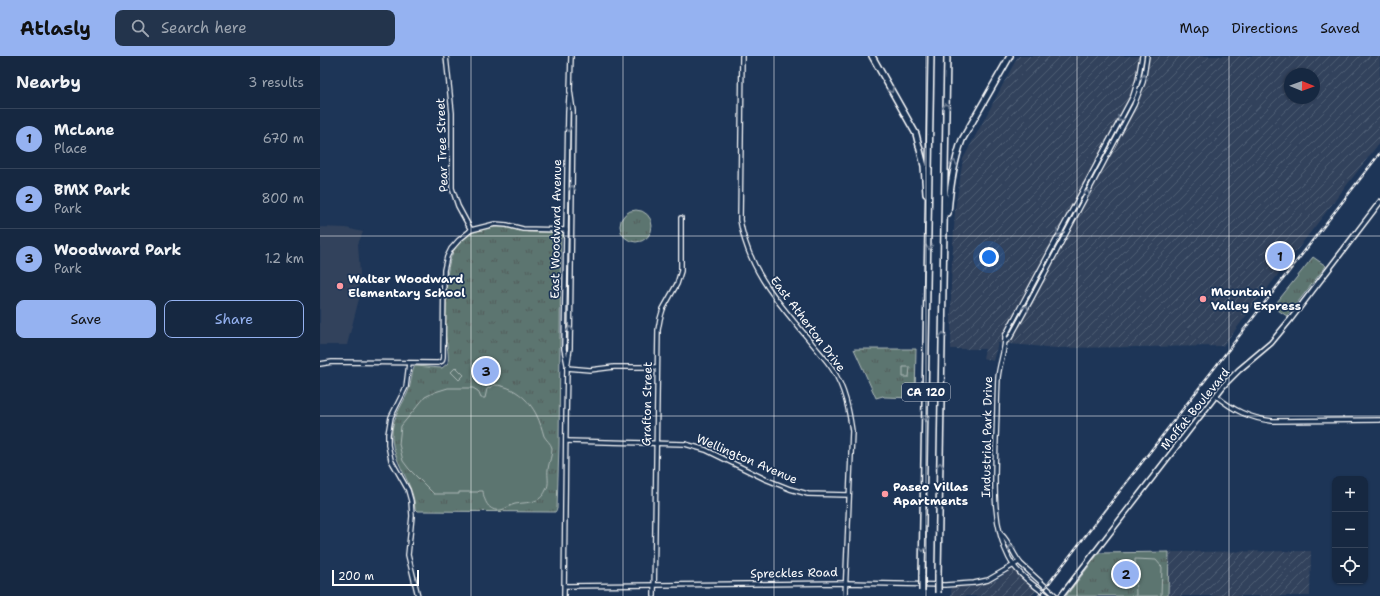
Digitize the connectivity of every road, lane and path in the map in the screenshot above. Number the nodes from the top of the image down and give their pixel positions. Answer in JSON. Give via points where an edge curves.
{"nodes":[{"id":1,"x":446,"y":56,"type":"edge"},
{"id":2,"x":571,"y":56,"type":"edge"},
{"id":3,"x":742,"y":56,"type":"edge"},
{"id":4,"x":872,"y":56,"type":"edge"},
{"id":5,"x":931,"y":56,"type":"edge"},
{"id":6,"x":947,"y":56,"type":"edge"},
{"id":7,"x":1010,"y":56,"type":"edge"},
{"id":8,"x":1142,"y":56,"type":"edge"},
{"id":9,"x":1147,"y":56,"type":"edge"},
{"id":10,"x":570,"y":90,"type":"junction"},
{"id":11,"x":1106,"y":145,"type":"junction"},
{"id":12,"x":1111,"y":148,"type":"junction"},
{"id":13,"x":1095,"y":168,"type":"junction"},
{"id":14,"x":1099,"y":170,"type":"junction"},
{"id":15,"x":1380,"y":202,"type":"edge"},
{"id":16,"x":929,"y":208,"type":"junction"},
{"id":17,"x":681,"y":218,"type":"dead end"},
{"id":18,"x":471,"y":230,"type":"junction"},
{"id":19,"x":566,"y":230,"type":"junction"},
{"id":20,"x":944,"y":230,"type":"junction"},
{"id":21,"x":1006,"y":341,"type":"junction"},
{"id":22,"x":409,"y":363,"type":"junction"},
{"id":23,"x":320,"y":364,"type":"edge"},
{"id":24,"x":567,"y":368,"type":"junction"},
{"id":25,"x":657,"y":368,"type":"junction"},
{"id":26,"x":1216,"y":396,"type":"junction"},
{"id":27,"x":1380,"y":420,"type":"edge"},
{"id":28,"x":566,"y":441,"type":"junction"},
{"id":29,"x":656,"y":443,"type":"junction"},
{"id":30,"x":849,"y":495,"type":"junction"},
{"id":31,"x":1001,"y":534,"type":"junction"},
{"id":32,"x":1019,"y":562,"type":"junction"},
{"id":33,"x":1014,"y":566,"type":"junction"},
{"id":34,"x":846,"y":583,"type":"junction"},
{"id":35,"x":654,"y":585,"type":"junction"},
{"id":36,"x":564,"y":586,"type":"junction"},
{"id":37,"x":922,"y":593,"type":"edge"},
{"id":38,"x":938,"y":594,"type":"edge"},
{"id":39,"x":418,"y":596,"type":"edge"},
{"id":40,"x":564,"y":596,"type":"edge"},
{"id":41,"x":654,"y":596,"type":"edge"},
{"id":42,"x":845,"y":596,"type":"edge"},
{"id":43,"x":1048,"y":596,"type":"edge"},
{"id":44,"x":1056,"y":596,"type":"edge"},
{"id":45,"x":1061,"y":596,"type":"edge"}],
"edges":[{"from":1,"to":18,"type":"street","name":"Pear Tree Street","via":[[452,113],[452,188]]},
{"from":2,"to":10,"type":"street","name":"East Woodward Avenue"},
{"from":3,"to":30,"type":"street","name":"East Atherton Drive","via":[[740,220],[743,236],[767,288],[833,370],[842,387],[852,431]]},
{"from":4,"to":16,"type":"highway","one_way":true,"via":[[916,134],[924,166]]},
{"from":5,"to":16,"type":"highway","number":"CA 120"},
{"from":20,"to":6,"type":"highway","number":"CA 120","one_way":true},
{"from":20,"to":7,"type":"highway","one_way":true,"via":[[956,154]]},
{"from":8,"to":11,"type":"street","name":"Industrial Park Drive","one_way":true,"via":[[1133,96]]},
{"from":12,"to":9,"type":"street","name":"Industrial Park Drive","one_way":true,"via":[[1138,98]]},
{"from":10,"to":19,"type":"street","name":"East Woodward Avenue","one_way":true},
{"from":24,"to":10,"type":"street","name":"East Woodward Avenue","one_way":true,"via":[[570,348],[573,111]]},
{"from":11,"to":12,"type":"street"},
{"from":11,"to":13,"type":"street","name":"Industrial Park Drive"},
{"from":12,"to":14,"type":"street","name":"Industrial Park Drive"},
{"from":13,"to":14,"type":"street"},
{"from":13,"to":21,"type":"street","name":"Industrial Park Drive","one_way":true,"via":[[1005,336]]},
{"from":21,"to":14,"type":"street","name":"Industrial Park Drive","one_way":true,"via":[[1010,338]]},
{"from":15,"to":26,"type":"main road","name":"Moffat Boulevard","via":[[1271,343],[1239,370]]},
{"from":16,"to":37,"type":"highway","number":"CA 120","one_way":true,"bridge":true},
{"from":17,"to":25,"type":"street","name":"Grafton Street","via":[[681,271],[660,319]]},
{"from":18,"to":19,"type":"street","via":[[495,224],[523,229]]},
{"from":18,"to":22,"type":"street","via":[[454,246],[445,263],[442,359],[438,363]]},
{"from":19,"to":24,"type":"street","name":"East Woodward Avenue","via":[[564,349]]},
{"from":38,"to":20,"type":"highway","number":"CA 120","one_way":true,"bridge":true},
{"from":21,"to":31,"type":"street","name":"Industrial Park Drive","via":[[999,365],[998,380],[995,510]]},
{"from":22,"to":23,"type":"street"},
{"from":22,"to":39,"type":"street","via":[[406,387],[390,424],[388,445],[391,460],[409,495],[412,516],[408,555]]},
{"from":24,"to":25,"type":"street"},
{"from":24,"to":28,"type":"street","name":"East Woodward Avenue"},
{"from":25,"to":29,"type":"street","name":"Grafton Street"},
{"from":26,"to":27,"type":"street","via":[[1235,410],[1259,420]]},
{"from":26,"to":45,"type":"main road","name":"Moffat Boulevard"},
{"from":28,"to":29,"type":"street","name":"Wellington Avenue"},
{"from":28,"to":36,"type":"street","name":"East Woodward Avenue"},
{"from":29,"to":30,"type":"street","name":"Wellington Avenue","via":[[699,447],[764,479],[808,494]]},
{"from":29,"to":35,"type":"street","name":"Grafton Street"},
{"from":30,"to":34,"type":"street","name":"East Atherton Drive"},
{"from":32,"to":31,"type":"street","name":"Industrial Park Drive","one_way":true},
{"from":31,"to":33,"type":"street","name":"Industrial Park Drive"},
{"from":32,"to":33,"type":"street","name":"Spreckles Road"},
{"from":32,"to":44,"type":"street","name":"Industrial Park Drive"},
{"from":33,"to":34,"type":"street","name":"Spreckles Road","via":[[988,580],[974,583]]},
{"from":33,"to":43,"type":"street","name":"Industrial Park Drive"},
{"from":34,"to":35,"type":"street","name":"Spreckles Road"},
{"from":34,"to":42,"type":"street","name":"East Atherton Drive"},
{"from":35,"to":36,"type":"street","name":"Spreckles Road"},
{"from":35,"to":41,"type":"street","name":"Grafton Street"},
{"from":36,"to":40,"type":"street","name":"East Woodward Avenue"}]}
